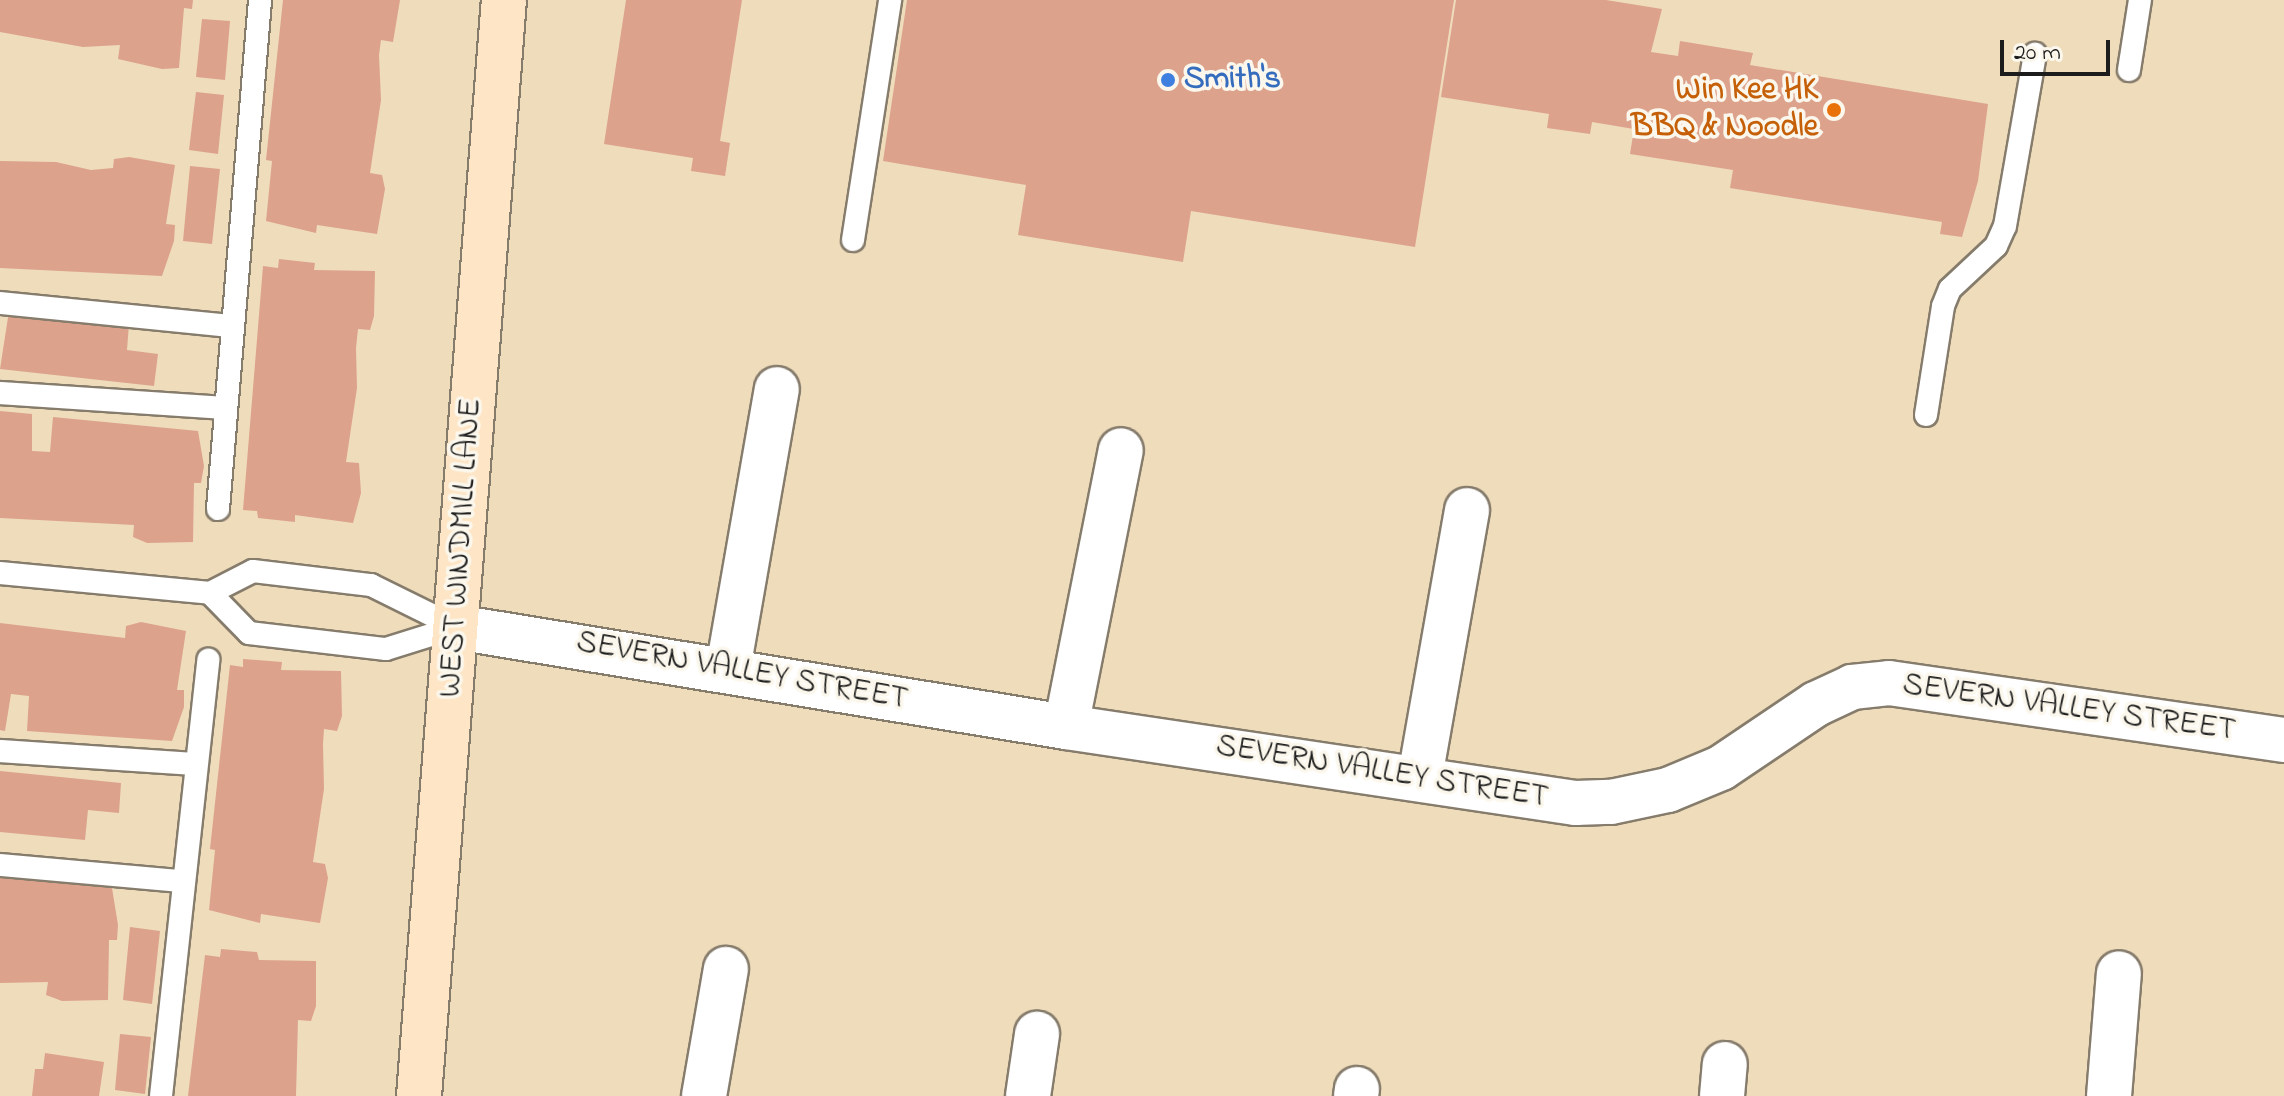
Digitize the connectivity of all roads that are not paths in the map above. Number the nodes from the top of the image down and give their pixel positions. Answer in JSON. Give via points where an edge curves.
{"nodes":[{"id":1,"x":260,"y":0,"type":"edge"},
{"id":2,"x":504,"y":0,"type":"edge"},
{"id":3,"x":890,"y":0,"type":"edge"},
{"id":4,"x":2140,"y":0,"type":"edge"},
{"id":5,"x":2035,"y":54,"type":"dead end"},
{"id":6,"x":2129,"y":70,"type":"dead end"},
{"id":7,"x":853,"y":240,"type":"dead end"},
{"id":8,"x":0,"y":303,"type":"edge"},
{"id":9,"x":232,"y":326,"type":"junction"},
{"id":10,"x":777,"y":389,"type":"dead end"},
{"id":11,"x":0,"y":393,"type":"edge"},
{"id":12,"x":226,"y":408,"type":"junction"},
{"id":13,"x":1926,"y":415,"type":"dead end"},
{"id":14,"x":1121,"y":450,"type":"dead end"},
{"id":15,"x":218,"y":509,"type":"dead end"},
{"id":16,"x":1467,"y":510,"type":"dead end"},
{"id":17,"x":0,"y":573,"type":"edge"},
{"id":18,"x":210,"y":593,"type":"junction"},
{"id":19,"x":456,"y":627,"type":"junction"},
{"id":20,"x":208,"y":660,"type":"dead end"},
{"id":21,"x":728,"y":669,"type":"junction"},
{"id":22,"x":1066,"y":727,"type":"junction"},
{"id":23,"x":2284,"y":740,"type":"edge"},
{"id":24,"x":0,"y":751,"type":"edge"},
{"id":25,"x":195,"y":764,"type":"junction"},
{"id":26,"x":1420,"y":777,"type":"junction"},
{"id":27,"x":0,"y":865,"type":"edge"},
{"id":28,"x":181,"y":881,"type":"junction"},
{"id":29,"x":726,"y":969,"type":"dead end"},
{"id":30,"x":2119,"y":973,"type":"dead end"},
{"id":31,"x":1037,"y":1034,"type":"dead end"},
{"id":32,"x":161,"y":1096,"type":"edge"},
{"id":33,"x":419,"y":1096,"type":"edge"},
{"id":34,"x":704,"y":1096,"type":"edge"},
{"id":35,"x":1028,"y":1096,"type":"edge"},
{"id":36,"x":2109,"y":1096,"type":"edge"}],
"edges":[{"from":1,"to":9,"type":"lane"},
{"from":2,"to":19,"type":"main road","name":"WEST WINDMILL LANE"},
{"from":3,"to":7,"type":"lane"},
{"from":4,"to":6,"type":"lane"},
{"from":5,"to":13,"type":"lane","via":[[2005,226],[1996,246],[1950,289]]},
{"from":8,"to":9,"type":"lane"},
{"from":9,"to":12,"type":"lane"},
{"from":10,"to":21,"type":"street"},
{"from":11,"to":12,"type":"lane"},
{"from":12,"to":15,"type":"lane"},
{"from":14,"to":22,"type":"street"},
{"from":16,"to":26,"type":"street"},
{"from":17,"to":18,"type":"lane"},
{"from":18,"to":19,"type":"lane","via":[[253,571],[371,585]]},
{"from":18,"to":19,"type":"lane","via":[[249,633],[386,649]]},
{"from":19,"to":21,"type":"street","name":"SEVERN VALLEY STREET"},
{"from":19,"to":33,"type":"main road","name":"WEST WINDMILL LANE"},
{"from":20,"to":25,"type":"lane"},
{"from":21,"to":22,"type":"street","name":"SEVERN VALLEY STREET"},
{"from":22,"to":26,"type":"street","name":"SEVERN VALLEY STREET"},
{"from":23,"to":26,"type":"street","name":"SEVERN VALLEY STREET","via":[[1889,683],[1852,687],[1816,704],[1721,768],[1668,790],[1611,802],[1575,803]]},
{"from":24,"to":25,"type":"lane"},
{"from":25,"to":28,"type":"lane"},
{"from":27,"to":28,"type":"lane"},
{"from":28,"to":32,"type":"lane"},
{"from":29,"to":34,"type":"street"},
{"from":30,"to":36,"type":"street"},
{"from":31,"to":35,"type":"street"}]}
